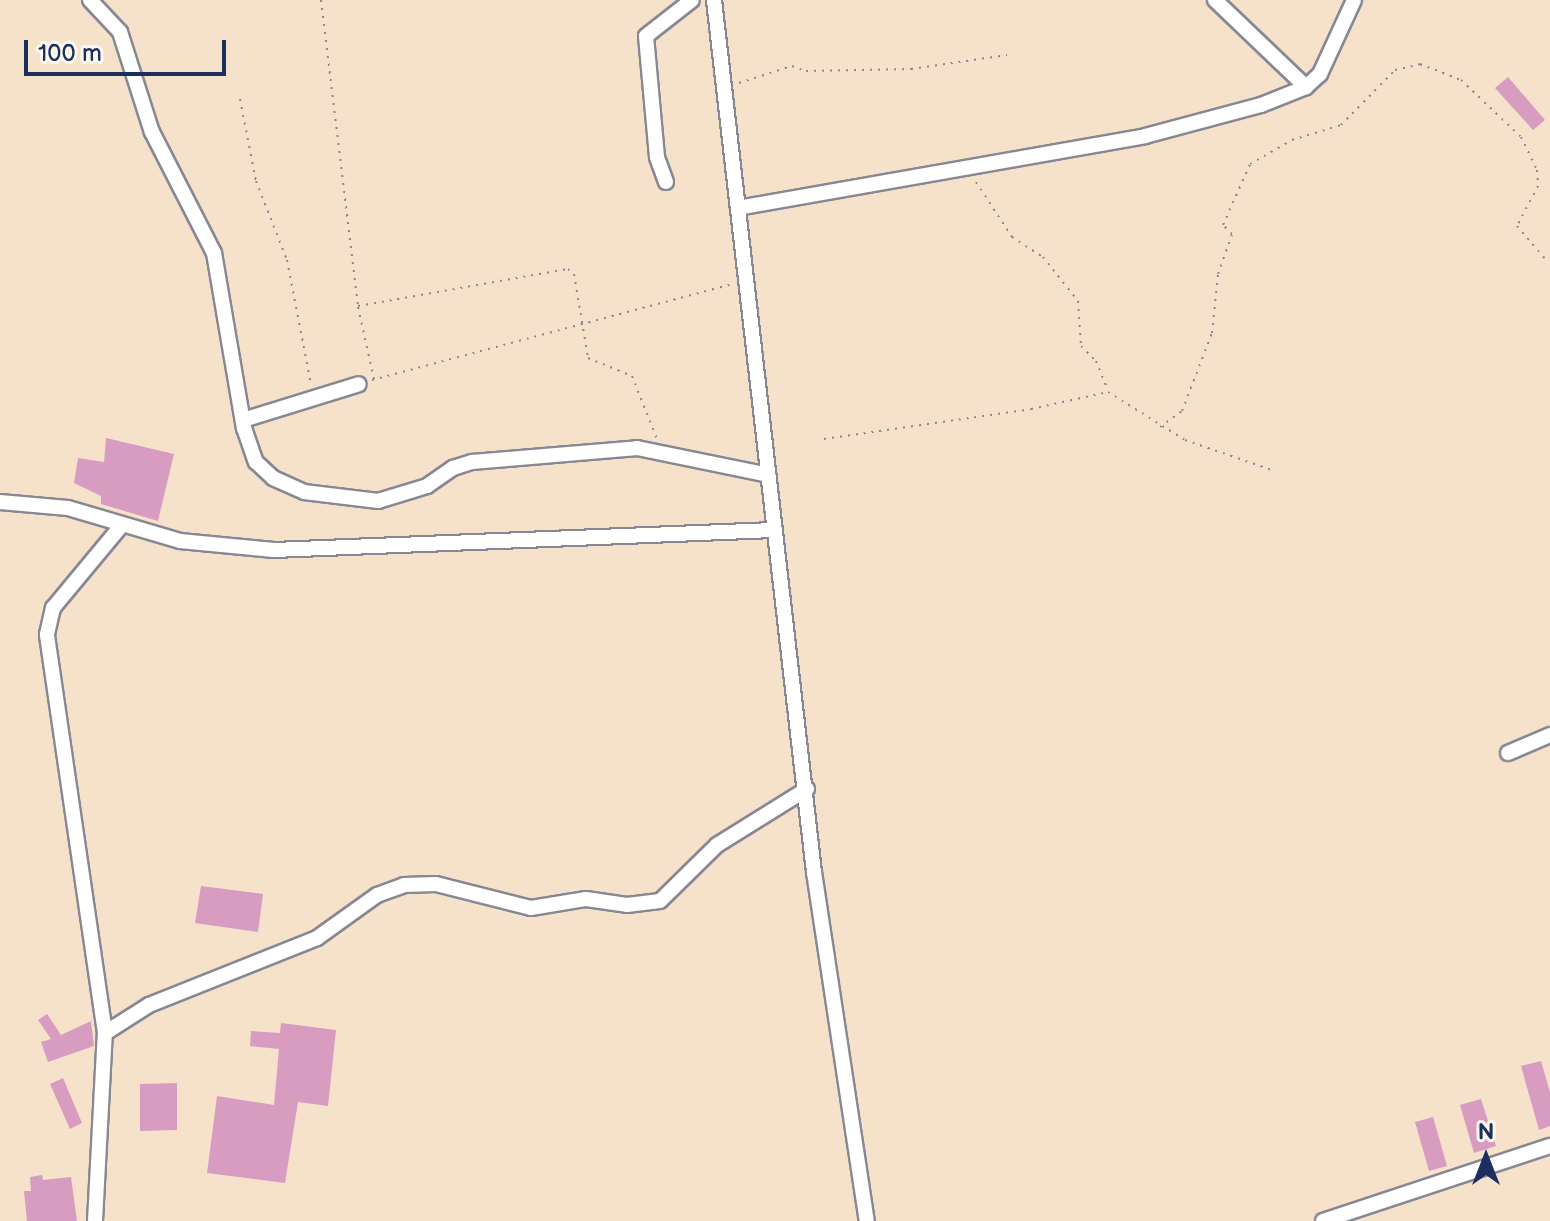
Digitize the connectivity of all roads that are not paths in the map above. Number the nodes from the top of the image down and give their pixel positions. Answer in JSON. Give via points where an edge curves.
{"nodes":[{"id":1,"x":90,"y":0,"type":"edge"},
{"id":2,"x":692,"y":0,"type":"edge"},
{"id":3,"x":714,"y":0,"type":"edge"},
{"id":4,"x":1215,"y":0,"type":"edge"},
{"id":5,"x":1354,"y":0,"type":"edge"},
{"id":6,"x":1306,"y":87,"type":"junction"},
{"id":7,"x":666,"y":182,"type":"dead end"},
{"id":8,"x":738,"y":208,"type":"junction"},
{"id":9,"x":359,"y":384,"type":"road end"},
{"id":10,"x":243,"y":420,"type":"junction"},
{"id":11,"x":768,"y":475,"type":"junction"},
{"id":12,"x":0,"y":502,"type":"edge"},
{"id":13,"x":122,"y":525,"type":"junction"},
{"id":14,"x":775,"y":530,"type":"junction"},
{"id":15,"x":1550,"y":735,"type":"edge"},
{"id":16,"x":1508,"y":753,"type":"dead end"},
{"id":17,"x":807,"y":789,"type":"junction"},
{"id":18,"x":105,"y":1033,"type":"junction"},
{"id":19,"x":1550,"y":1146,"type":"edge"},
{"id":20,"x":95,"y":1221,"type":"edge"},
{"id":21,"x":867,"y":1221,"type":"edge"},
{"id":22,"x":1323,"y":1221,"type":"edge"}],
"edges":[{"from":1,"to":10,"type":"street","via":[[120,32],[152,132],[214,253]]},
{"from":2,"to":7,"type":"street","via":[[646,36],[657,157]]},
{"from":3,"to":8,"type":"street"},
{"from":4,"to":6,"type":"street"},
{"from":5,"to":6,"type":"street","via":[[1339,40]]},
{"from":6,"to":8,"type":"street","via":[[1145,136]]},
{"from":8,"to":11,"type":"street"},
{"from":9,"to":10,"type":"street"},
{"from":10,"to":11,"type":"street","via":[[256,462],[273,478],[304,492],[378,501],[427,486],[472,462],[661,449]]},
{"from":11,"to":14,"type":"street"},
{"from":12,"to":13,"type":"street","via":[[68,508]]},
{"from":13,"to":14,"type":"street","via":[[180,541],[274,550]]},
{"from":13,"to":18,"type":"street","via":[[53,608],[47,634]]},
{"from":14,"to":17,"type":"street"},
{"from":15,"to":16,"type":"street"},
{"from":17,"to":18,"type":"street","via":[[717,845],[660,901],[627,905],[586,899],[531,908],[436,884],[404,885],[377,895],[317,938],[149,1005]]},
{"from":17,"to":21,"type":"street","via":[[814,872]]},
{"from":18,"to":20,"type":"street"},
{"from":19,"to":22,"type":"street"}]}
